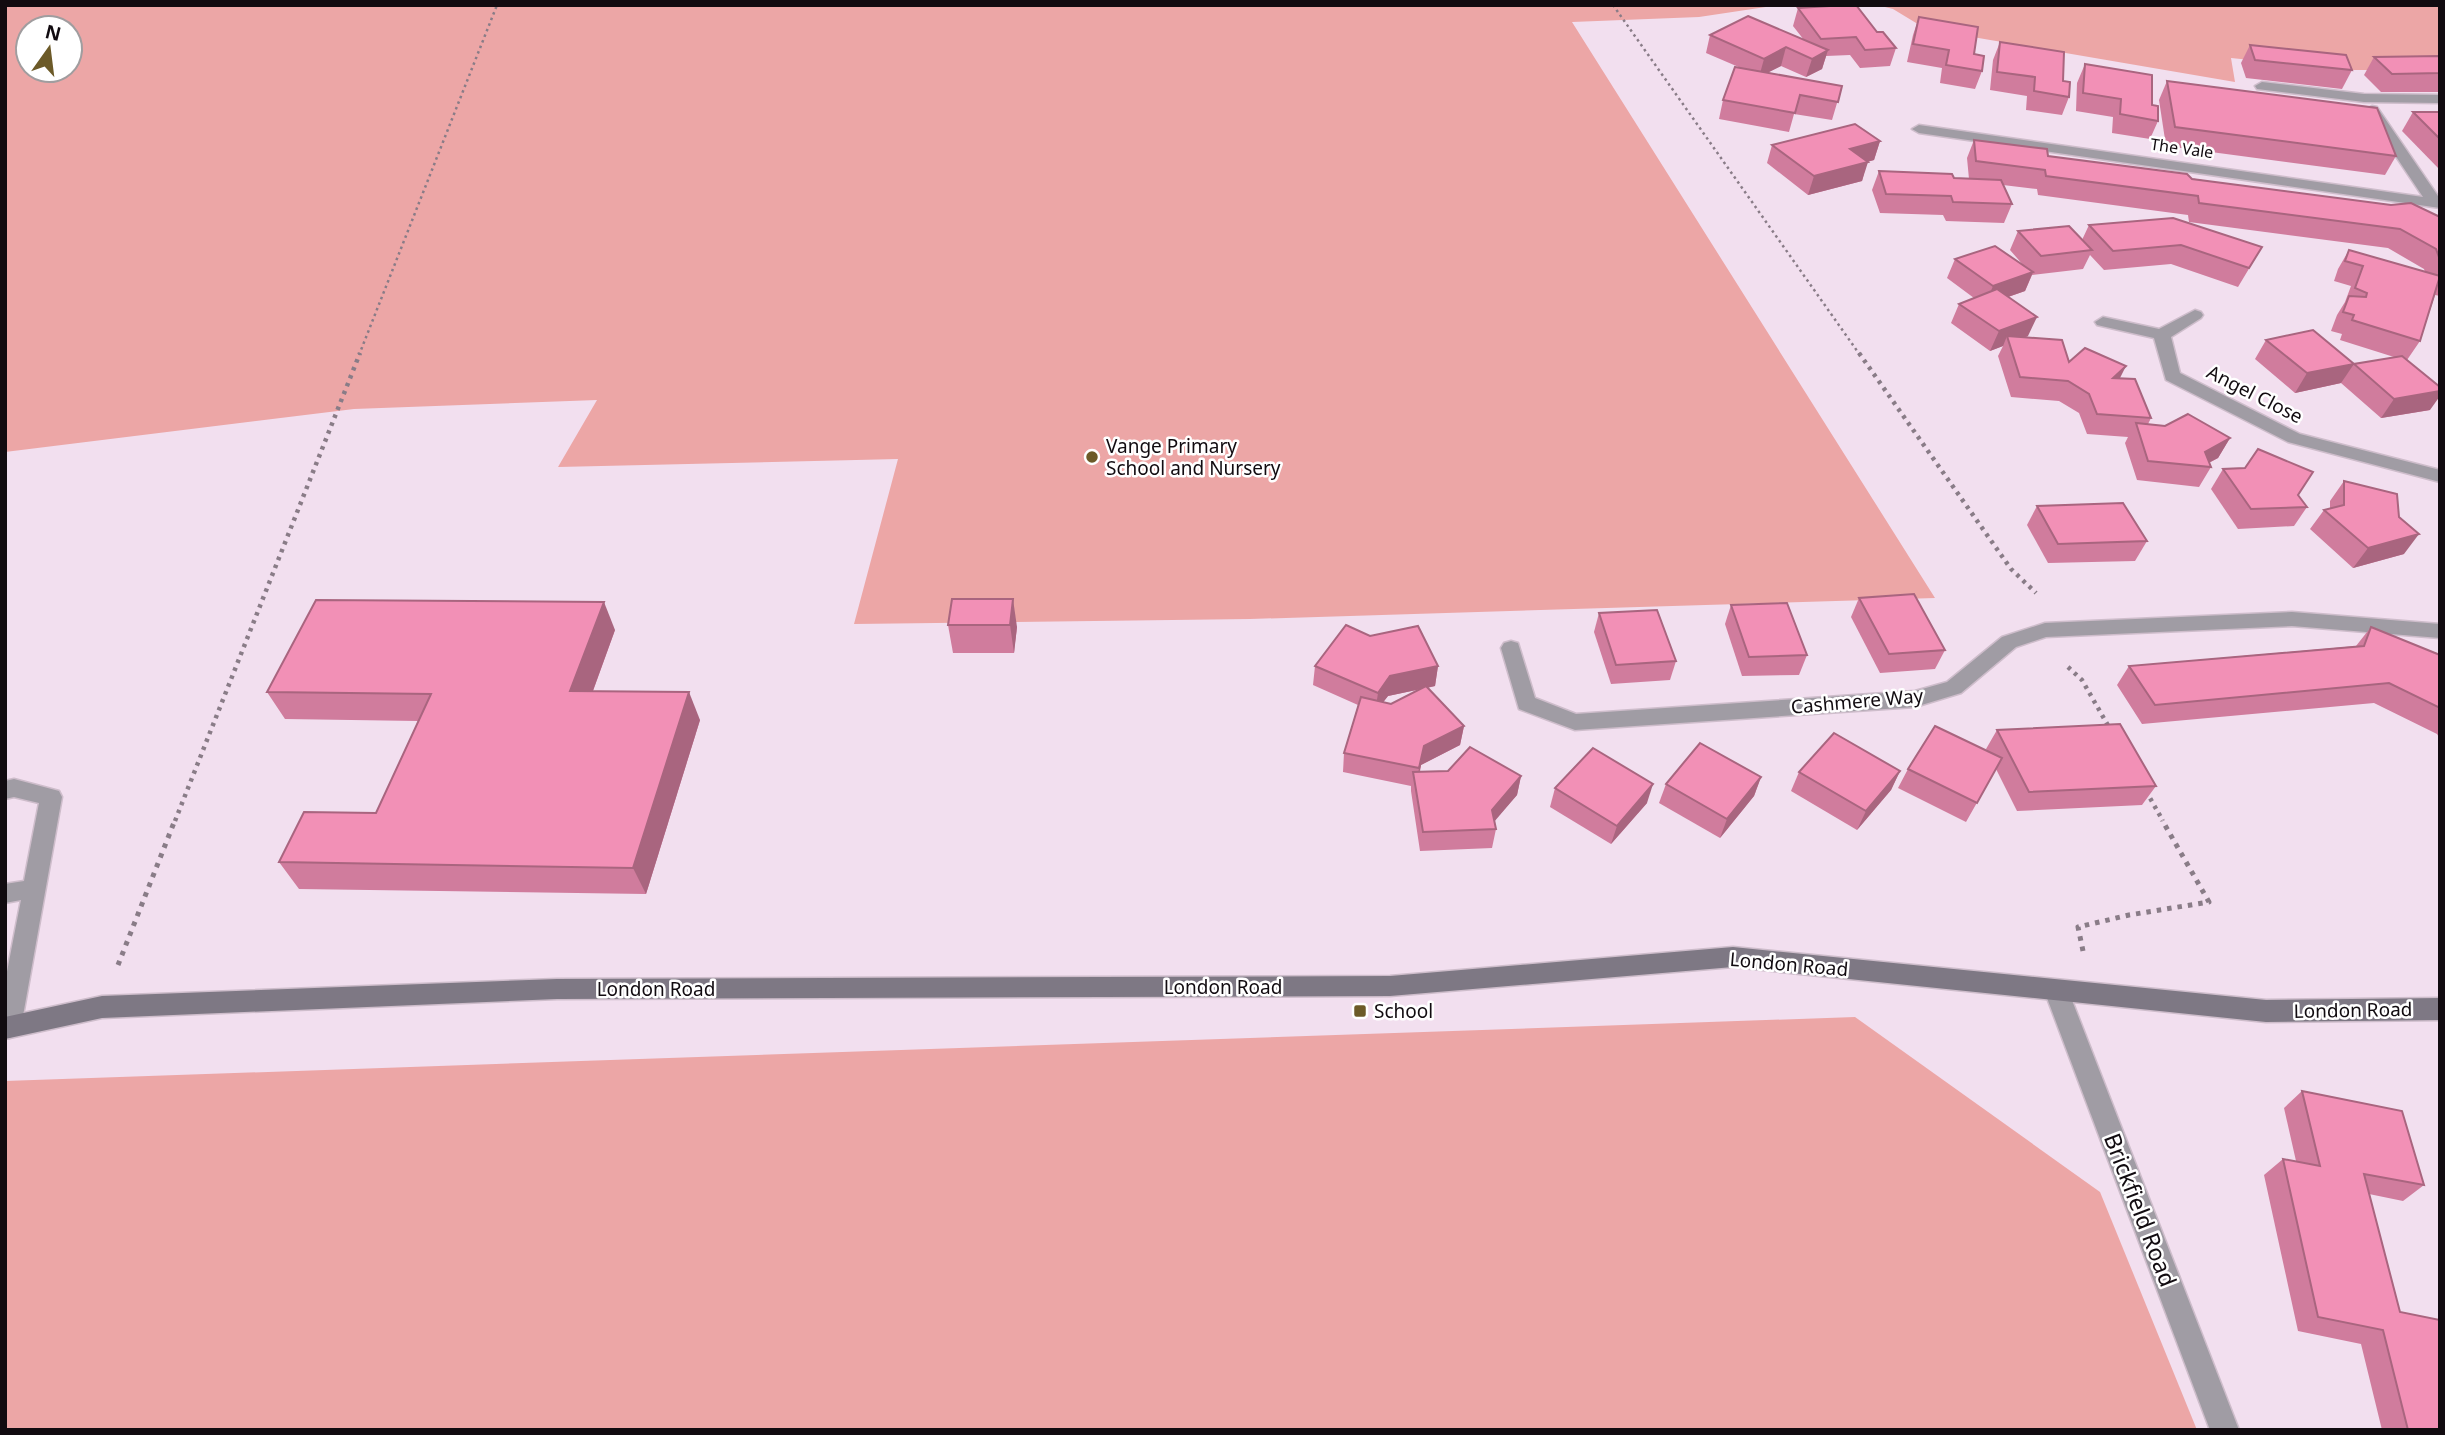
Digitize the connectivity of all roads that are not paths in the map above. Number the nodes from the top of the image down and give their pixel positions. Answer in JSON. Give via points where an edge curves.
{"nodes":[{"id":1,"x":2262,"y":86,"type":"edge"},
{"id":2,"x":2364,"y":98,"type":"junction"},
{"id":3,"x":2440,"y":99,"type":"edge"},
{"id":4,"x":1919,"y":129,"type":"dead end"},
{"id":5,"x":2436,"y":203,"type":"edge"},
{"id":6,"x":2195,"y":315,"type":"dead end"},
{"id":7,"x":2103,"y":322,"type":"dead end"},
{"id":8,"x":2162,"y":335,"type":"junction"},
{"id":9,"x":2440,"y":476,"type":"edge"},
{"id":10,"x":2440,"y":631,"type":"edge"},
{"id":11,"x":1511,"y":648,"type":"dead end"},
{"id":12,"x":5,"y":790,"type":"edge"},
{"id":13,"x":34,"y":888,"type":"junction"},
{"id":14,"x":5,"y":894,"type":"edge"},
{"id":15,"x":2056,"y":990,"type":"junction"},
{"id":16,"x":2440,"y":1009,"type":"edge"},
{"id":17,"x":7,"y":1027,"type":"edge"},
{"id":18,"x":2225,"y":1430,"type":"edge"}],
"edges":[{"from":1,"to":2,"type":"street"},
{"from":2,"to":3,"type":"street"},
{"from":2,"to":5,"type":"street"},
{"from":4,"to":5,"type":"street","name":"The Vale"},
{"from":6,"to":8,"type":"street"},
{"from":7,"to":8,"type":"street"},
{"from":8,"to":9,"type":"street","name":"Angel Close","via":[[2172,376],[2294,439]]},
{"from":10,"to":11,"type":"street","name":"Cashmere Way","via":[[2292,619],[2045,631],[2008,642],[1954,688],[1915,699],[1575,722],[1526,703]]},
{"from":12,"to":13,"type":"street","via":[[51,797]]},
{"from":13,"to":14,"type":"street"},
{"from":13,"to":17,"type":"street"},
{"from":15,"to":16,"type":"main road","name":"London Road","via":[[2266,1011]]},
{"from":15,"to":17,"type":"main road","name":"London Road","via":[[1733,957],[1390,986],[557,989],[102,1007]]},
{"from":15,"to":18,"type":"street","name":"Brickfield Road"}]}
